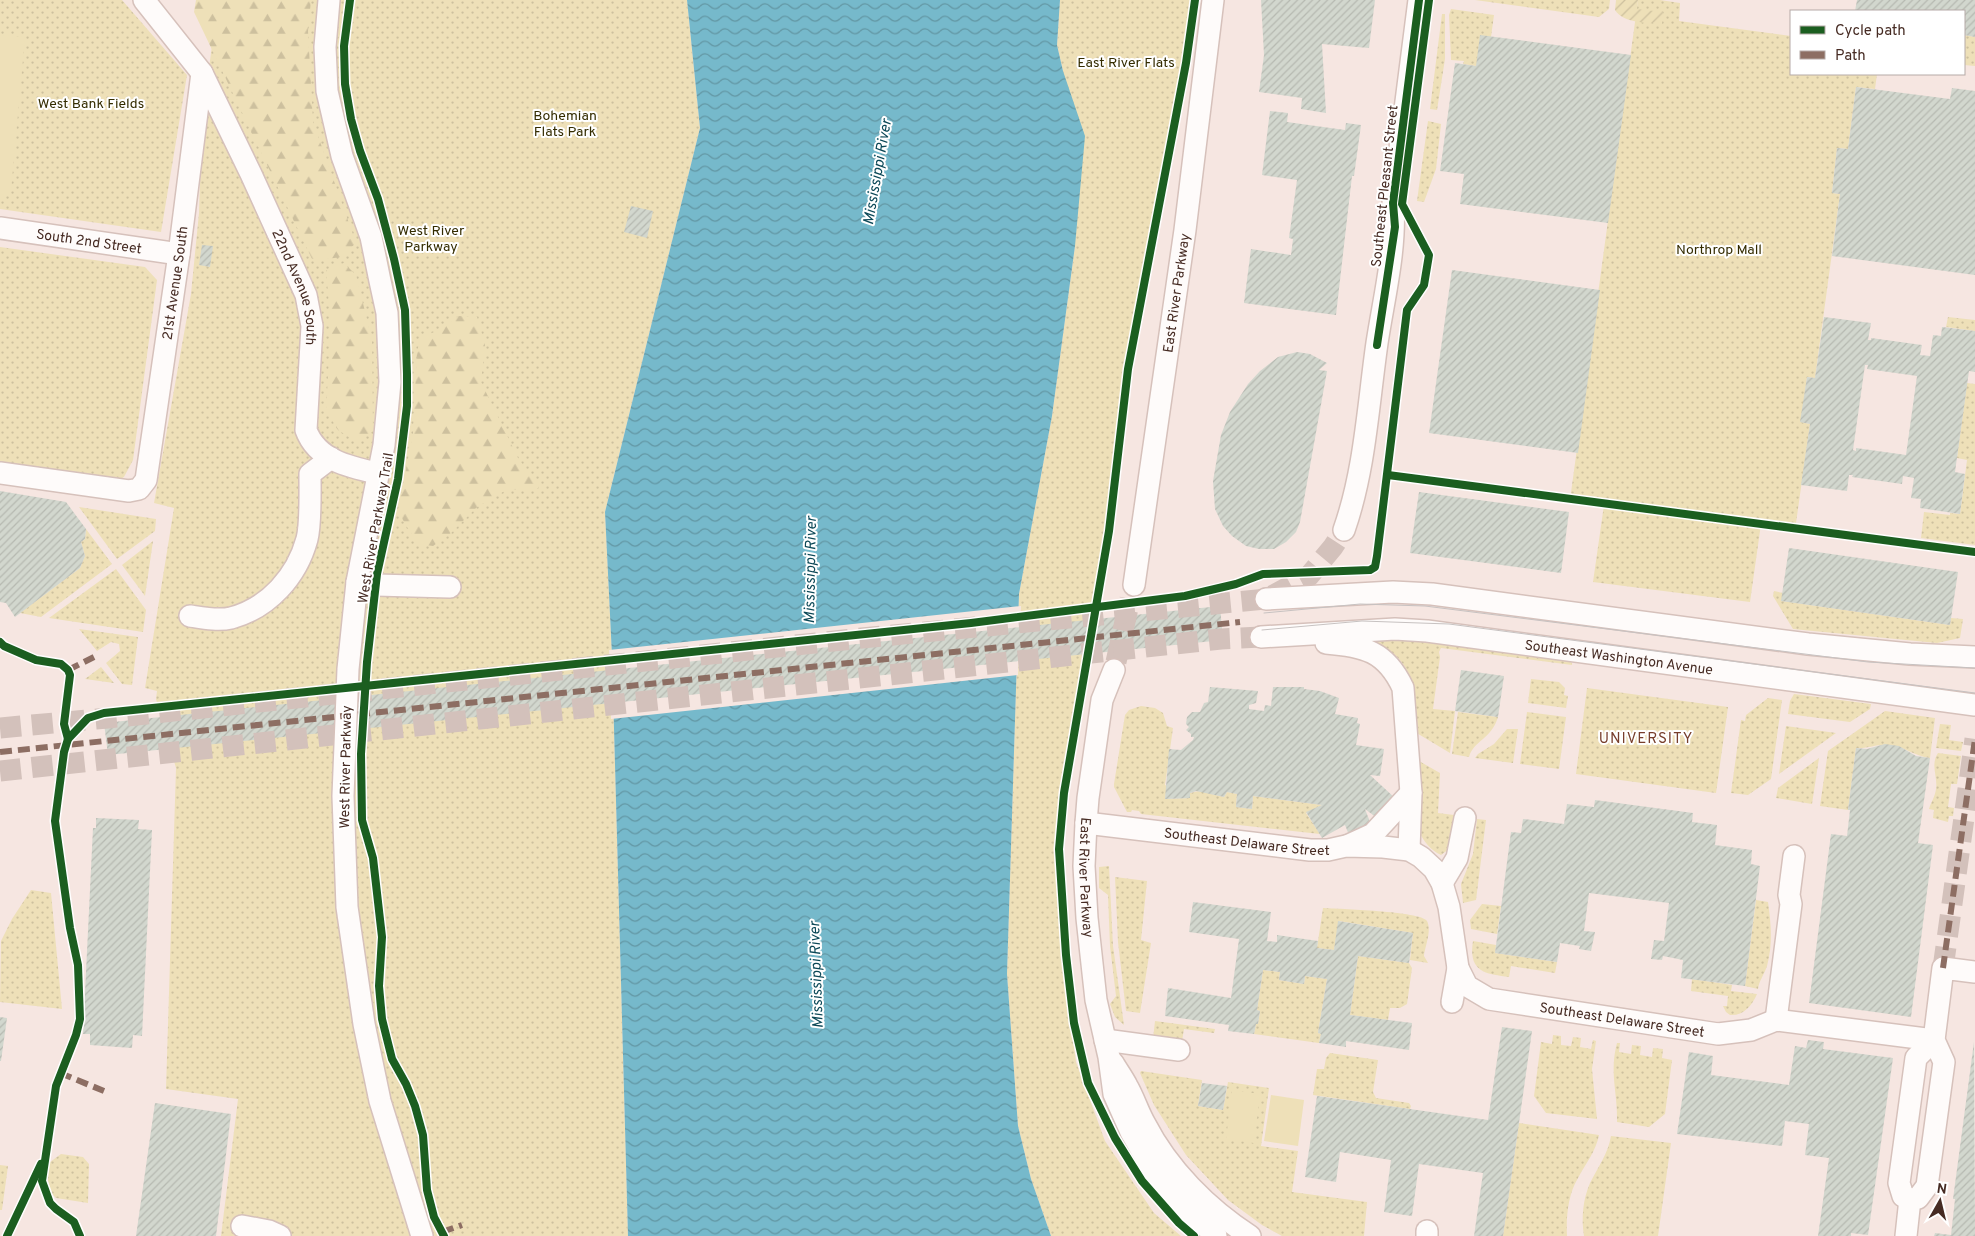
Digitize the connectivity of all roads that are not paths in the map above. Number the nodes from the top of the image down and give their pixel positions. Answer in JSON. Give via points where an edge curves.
{"nodes":[{"id":1,"x":144,"y":0,"type":"edge"},
{"id":2,"x":330,"y":0,"type":"edge"},
{"id":3,"x":1212,"y":0,"type":"edge"},
{"id":4,"x":1419,"y":0,"type":"edge"},
{"id":5,"x":202,"y":74,"type":"junction"},
{"id":6,"x":0,"y":228,"type":"edge"},
{"id":7,"x":179,"y":254,"type":"junction"},
{"id":8,"x":330,"y":458,"type":"junction"},
{"id":9,"x":0,"y":473,"type":"edge"},
{"id":10,"x":377,"y":473,"type":"junction"},
{"id":11,"x":1344,"y":530,"type":"tunnel mouth"},
{"id":12,"x":357,"y":582,"type":"junction"},
{"id":13,"x":1134,"y":585,"type":"tunnel mouth"},
{"id":14,"x":450,"y":586,"type":"dead end"},
{"id":15,"x":1266,"y":599,"type":"dead end"},
{"id":16,"x":190,"y":616,"type":"dead end"},
{"id":17,"x":1975,"y":657,"type":"edge"},
{"id":18,"x":1114,"y":670,"type":"tunnel mouth"},
{"id":19,"x":1975,"y":704,"type":"edge"},
{"id":20,"x":1411,"y":793,"type":"junction"},
{"id":21,"x":1465,"y":818,"type":"dead end"},
{"id":22,"x":1086,"y":823,"type":"junction"},
{"id":23,"x":1346,"y":846,"type":"junction"},
{"id":24,"x":1409,"y":850,"type":"junction"},
{"id":25,"x":1799,"y":857,"type":"dead end"},
{"id":26,"x":1442,"y":883,"type":"junction"},
{"id":27,"x":1458,"y":968,"type":"junction"},
{"id":28,"x":1975,"y":972,"type":"edge"},
{"id":29,"x":1452,"y":1002,"type":"dead end"},
{"id":30,"x":1776,"y":1020,"type":"junction"},
{"id":31,"x":1934,"y":1040,"type":"junction"},
{"id":32,"x":1107,"y":1048,"type":"junction"},
{"id":33,"x":1179,"y":1050,"type":"dead end"},
{"id":34,"x":1910,"y":1199,"type":"junction"},
{"id":35,"x":242,"y":1226,"type":"dead end"},
{"id":36,"x":280,"y":1236,"type":"edge"},
{"id":37,"x":422,"y":1236,"type":"edge"},
{"id":38,"x":1216,"y":1236,"type":"edge"},
{"id":39,"x":1250,"y":1236,"type":"edge"},
{"id":40,"x":1906,"y":1236,"type":"edge"}],
"edges":[{"from":1,"to":5,"type":"street","name":"22nd Avenue South"},
{"from":2,"to":10,"type":"street","name":"West River Parkway","via":[[325,47],[327,91],[342,156],[370,237],[387,313],[390,382],[384,445]]},
{"from":3,"to":13,"type":"street","name":"East River Parkway","via":[[1186,230]]},
{"from":4,"to":11,"type":"street","name":"Southeast Pleasant Street","via":[[1393,203],[1394,227],[1364,444],[1354,502]]},
{"from":5,"to":7,"type":"street","name":"21st Avenue South"},
{"from":5,"to":8,"type":"street","name":"22nd Avenue South","via":[[306,295],[312,326],[306,430],[310,440]]},
{"from":6,"to":7,"type":"street","name":"South 2nd Street"},
{"from":7,"to":9,"type":"street","name":"21st Avenue South","via":[[146,480],[139,489],[129,491]]},
{"from":8,"to":10,"type":"street","name":"22nd Avenue South"},
{"from":8,"to":16,"type":"street","via":[[310,474],[307,538],[291,576],[268,601],[231,618]]},
{"from":10,"to":12,"type":"street","name":"West River Parkway"},
{"from":12,"to":14,"type":"street"},
{"from":12,"to":37,"type":"street","name":"West River Parkway","via":[[344,756],[347,906],[364,1024],[380,1101]]},
{"from":15,"to":17,"type":"street","via":[[1393,592],[1432,594],[1808,644]]},
{"from":18,"to":22,"type":"street","name":"East River Parkway","via":[[1102,700]]},
{"from":19,"to":20,"type":"street","name":"Southeast Washington Avenue","via":[[1427,631],[1395,629],[1261,637],[1362,648],[1386,662],[1397,675],[1402,688]]},
{"from":20,"to":23,"type":"street","via":[[1372,834]]},
{"from":20,"to":24,"type":"street"},
{"from":21,"to":26,"type":"street","via":[[1457,858]]},
{"from":22,"to":23,"type":"street","name":"Southeast Delaware Street","via":[[1310,850]]},
{"from":22,"to":32,"type":"street","name":"East River Parkway","via":[[1087,918],[1096,1000]]},
{"from":23,"to":24,"type":"street","name":"Southeast Delaware Street"},
{"from":24,"to":26,"type":"street","name":"Southeast Delaware Street","via":[[1434,869]]},
{"from":25,"to":30,"type":"street","via":[[1789,896],[1791,904]]},
{"from":26,"to":27,"type":"street","name":"Southeast Delaware Street"},
{"from":27,"to":29,"type":"street"},
{"from":27,"to":30,"type":"street","name":"Southeast Delaware Street","via":[[1467,986],[1488,998],[1718,1034],[1751,1030]]},
{"from":28,"to":31,"type":"street","via":[[1943,968]]},
{"from":30,"to":31,"type":"street","name":"Southeast Delaware Street"},
{"from":31,"to":34,"type":"street","via":[[1944,1062],[1927,1186],[1918,1198]]},
{"from":31,"to":34,"type":"street","via":[[1916,1058],[1899,1183],[1903,1196]]},
{"from":32,"to":33,"type":"street"},
{"from":32,"to":38,"type":"street","name":"East River Parkway","via":[[1114,1094],[1154,1172]]},
{"from":32,"to":39,"type":"street","name":"East River Parkway","via":[[1145,1125],[1170,1163],[1205,1201]]},
{"from":34,"to":40,"type":"street"},
{"from":35,"to":36,"type":"street"}]}
